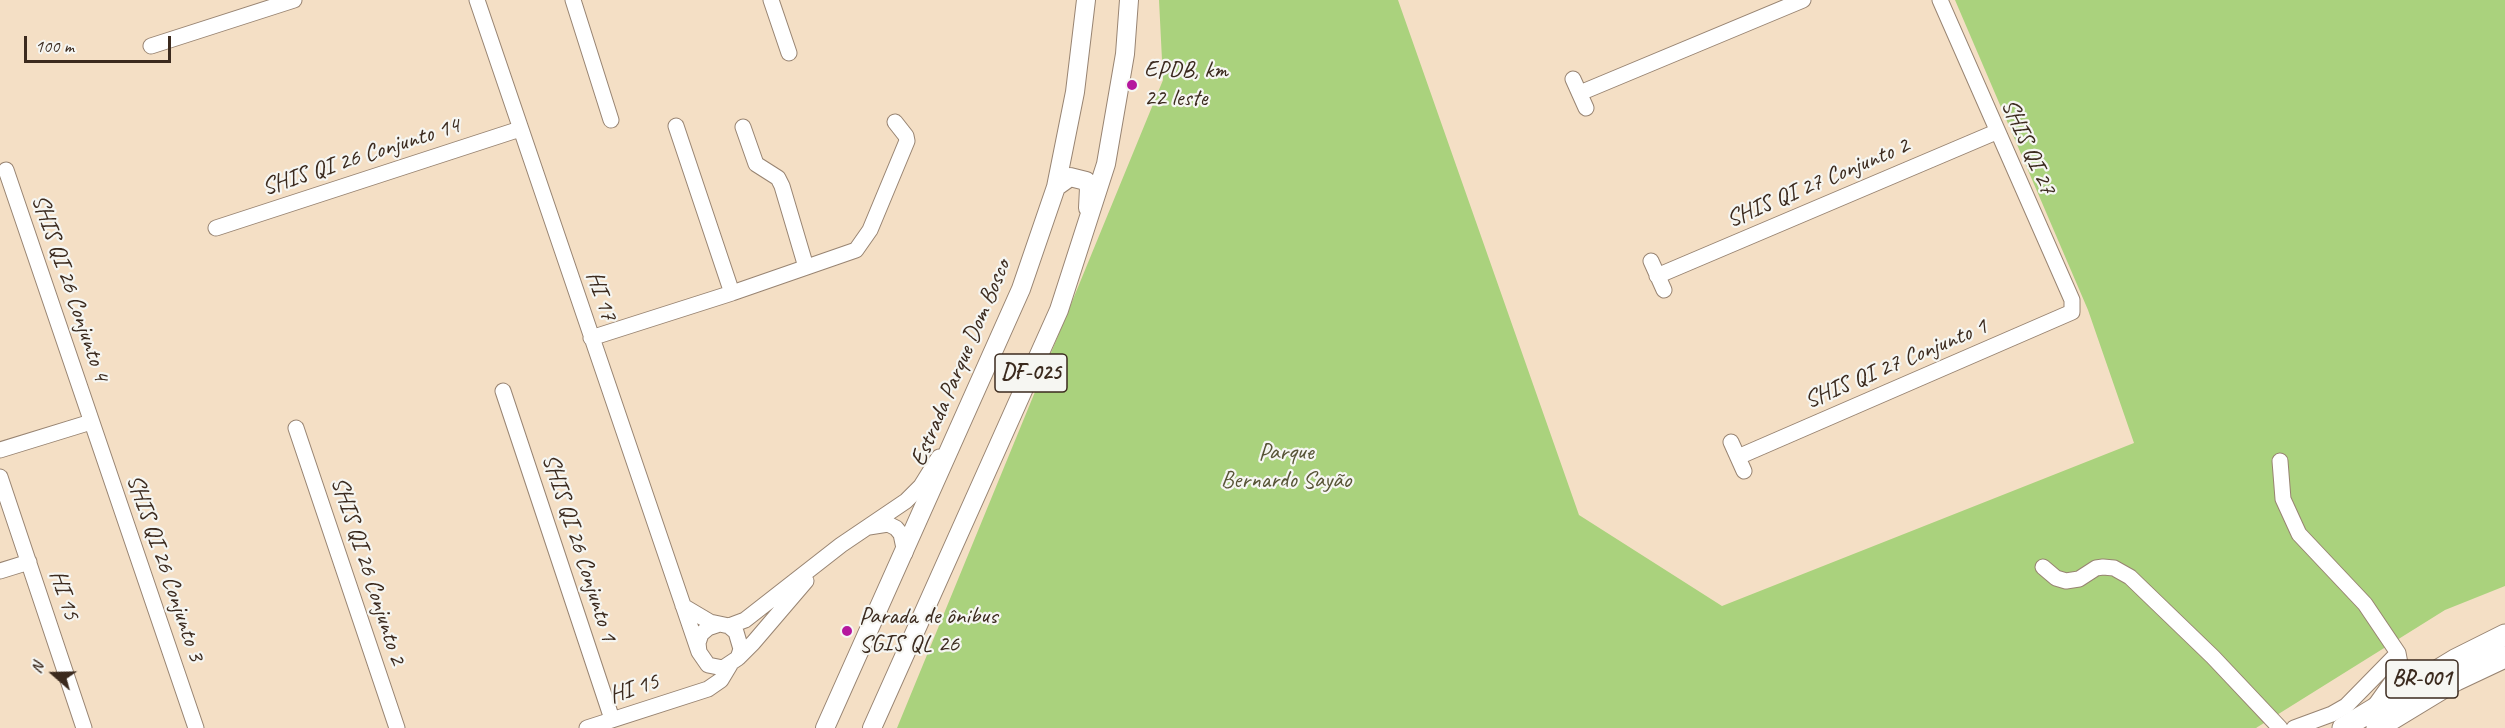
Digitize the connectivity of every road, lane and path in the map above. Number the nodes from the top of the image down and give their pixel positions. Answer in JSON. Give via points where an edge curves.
{"nodes":[{"id":1,"x":294,"y":0,"type":"edge"},
{"id":2,"x":477,"y":0,"type":"edge"},
{"id":3,"x":573,"y":0,"type":"edge"},
{"id":4,"x":771,"y":0,"type":"edge"},
{"id":5,"x":1086,"y":0,"type":"edge"},
{"id":6,"x":1129,"y":0,"type":"edge"},
{"id":7,"x":1803,"y":0,"type":"edge"},
{"id":8,"x":1940,"y":0,"type":"edge"},
{"id":9,"x":151,"y":46,"type":"dead end"},
{"id":10,"x":789,"y":53,"type":"dead end"},
{"id":11,"x":1573,"y":79,"type":"dead end"},
{"id":12,"x":610,"y":120,"type":"dead end"},
{"id":13,"x":895,"y":122,"type":"dead end"},
{"id":14,"x":676,"y":126,"type":"dead end"},
{"id":15,"x":743,"y":127,"type":"dead end"},
{"id":16,"x":520,"y":129,"type":"junction"},
{"id":17,"x":1996,"y":132,"type":"junction"},
{"id":18,"x":6,"y":170,"type":"dead end"},
{"id":19,"x":1056,"y":187,"type":"junction"},
{"id":20,"x":216,"y":228,"type":"dead end"},
{"id":21,"x":1082,"y":242,"type":"junction"},
{"id":22,"x":1651,"y":261,"type":"dead end"},
{"id":23,"x":806,"y":267,"type":"junction"},
{"id":24,"x":732,"y":294,"type":"junction"},
{"id":25,"x":2072,"y":312,"type":"joint"},
{"id":26,"x":591,"y":338,"type":"junction"},
{"id":27,"x":503,"y":391,"type":"dead end"},
{"id":28,"x":974,"y":398,"type":"junction"},
{"id":29,"x":92,"y":422,"type":"junction"},
{"id":30,"x":297,"y":428,"type":"dead end"},
{"id":31,"x":1731,"y":442,"type":"dead end"},
{"id":32,"x":0,"y":450,"type":"edge"},
{"id":33,"x":2280,"y":461,"type":"dead end"},
{"id":34,"x":0,"y":477,"type":"edge"},
{"id":35,"x":866,"y":527,"type":"junction"},
{"id":36,"x":905,"y":553,"type":"junction"},
{"id":37,"x":821,"y":560,"type":"junction"},
{"id":38,"x":29,"y":562,"type":"junction"},
{"id":39,"x":2043,"y":567,"type":"dead end"},
{"id":40,"x":0,"y":571,"type":"edge"},
{"id":41,"x":683,"y":606,"type":"junction"},
{"id":42,"x":723,"y":626,"type":"junction"},
{"id":43,"x":2505,"y":635,"type":"edge"},
{"id":44,"x":2398,"y":653,"type":"junction"},
{"id":45,"x":701,"y":656,"type":"junction"},
{"id":46,"x":2505,"y":657,"type":"edge"},
{"id":47,"x":734,"y":661,"type":"junction"},
{"id":48,"x":696,"y":692,"type":"junction"},
{"id":49,"x":2375,"y":706,"type":"junction"},
{"id":50,"x":612,"y":719,"type":"junction"},
{"id":51,"x":84,"y":728,"type":"edge"},
{"id":52,"x":196,"y":728,"type":"edge"},
{"id":53,"x":397,"y":728,"type":"edge"},
{"id":54,"x":587,"y":728,"type":"edge"},
{"id":55,"x":825,"y":728,"type":"edge"},
{"id":56,"x":872,"y":728,"type":"edge"},
{"id":57,"x":2280,"y":728,"type":"edge"},
{"id":58,"x":2294,"y":728,"type":"edge"},
{"id":59,"x":2343,"y":728,"type":"edge"},
{"id":60,"x":2377,"y":728,"type":"edge"}],
"edges":[{"from":1,"to":9,"type":"street"},
{"from":2,"to":16,"type":"street","name":"HI 17"},
{"from":3,"to":12,"type":"street"},
{"from":4,"to":10,"type":"street"},
{"from":5,"to":19,"type":"main road","name":"Estrada Parque Dom Bosco","number":"DF-025","via":[[1075,92]]},
{"from":6,"to":21,"type":"main road","number":"DF-025","via":[[1125,54],[1106,164]]},
{"from":7,"to":11,"type":"street","via":[[1583,100]]},
{"from":8,"to":17,"type":"street","name":"SHIS QI 27"},
{"from":13,"to":23,"type":"street","via":[[907,141],[870,230],[856,250]]},
{"from":14,"to":24,"type":"street"},
{"from":15,"to":23,"type":"street","via":[[756,164],[778,178],[782,186]]},
{"from":16,"to":20,"type":"street","name":"SHIS QI 26 Conjunto 14"},
{"from":16,"to":26,"type":"street","name":"HI 17"},
{"from":17,"to":22,"type":"street","name":"SHIS QI 27 Conjunto 2","via":[[1661,283]]},
{"from":17,"to":25,"type":"street","name":"SHIS QI 27","via":[[2072,300]]},
{"from":18,"to":29,"type":"street","name":"SHIS QI 26 Conjunto 4"},
{"from":19,"to":21,"type":"main road","via":[[1070,177],[1086,181],[1089,188]]},
{"from":19,"to":28,"type":"main road","name":"Estrada Parque Dom Bosco","number":"DF-025","via":[[1022,289]]},
{"from":21,"to":56,"type":"main road","number":"DF-025","via":[[1059,310]]},
{"from":23,"to":24,"type":"street"},
{"from":24,"to":26,"type":"street"},
{"from":25,"to":31,"type":"street","name":"SHIS QI 27 Conjunto 1","via":[[1741,464]]},
{"from":26,"to":41,"type":"street","name":"HI 17"},
{"from":27,"to":50,"type":"street","name":"SHIS QI 26 Conjunto 1"},
{"from":28,"to":35,"type":"street","via":[[921,486],[906,501]]},
{"from":28,"to":36,"type":"main road","name":"Estrada Parque Dom Bosco","number":"DF-025"},
{"from":29,"to":32,"type":"street"},
{"from":29,"to":52,"type":"street","name":"SHIS QI 26 Conjunto 3"},
{"from":30,"to":53,"type":"street","name":"SHIS QI 26 Conjunto 2"},
{"from":33,"to":44,"type":"street","via":[[2283,499],[2299,534],[2365,604]]},
{"from":34,"to":38,"type":"street","name":"HI 15"},
{"from":35,"to":36,"type":"street","via":[[888,524],[896,528]]},
{"from":35,"to":37,"type":"street"},
{"from":36,"to":55,"type":"main road","name":"Estrada Parque Dom Bosco","number":"DF-025"},
{"from":37,"to":42,"type":"street","via":[[746,620]]},
{"from":37,"to":47,"type":"street","name":"HI 15","via":[[769,625]]},
{"from":38,"to":40,"type":"street"},
{"from":38,"to":51,"type":"street","name":"HI 15"},
{"from":39,"to":57,"type":"street","via":[[2066,581],[2103,567],[2130,577]]},
{"from":41,"to":42,"type":"street"},
{"from":41,"to":45,"type":"street","name":"HI 17"},
{"from":42,"to":45,"type":"street","via":[[708,627],[701,634]]},
{"from":42,"to":47,"type":"street","via":[[740,640]]},
{"from":43,"to":49,"type":"highway","number":"BR-001"},
{"from":44,"to":49,"type":"street","via":[[2401,669]]},
{"from":44,"to":58,"type":"street","via":[[2346,706]]},
{"from":45,"to":47,"type":"street","via":[[715,668]]},
{"from":45,"to":48,"type":"street","name":"HI 15","via":[[703,680]]},
{"from":46,"to":60,"type":"highway","number":"BR-001","via":[[2456,680]]},
{"from":47,"to":48,"type":"street","name":"HI 15","via":[[714,685]]},
{"from":48,"to":50,"type":"street","name":"HI 15"},
{"from":49,"to":59,"type":"highway","number":"BR-001"},
{"from":50,"to":54,"type":"street","name":"HI 15"}]}
